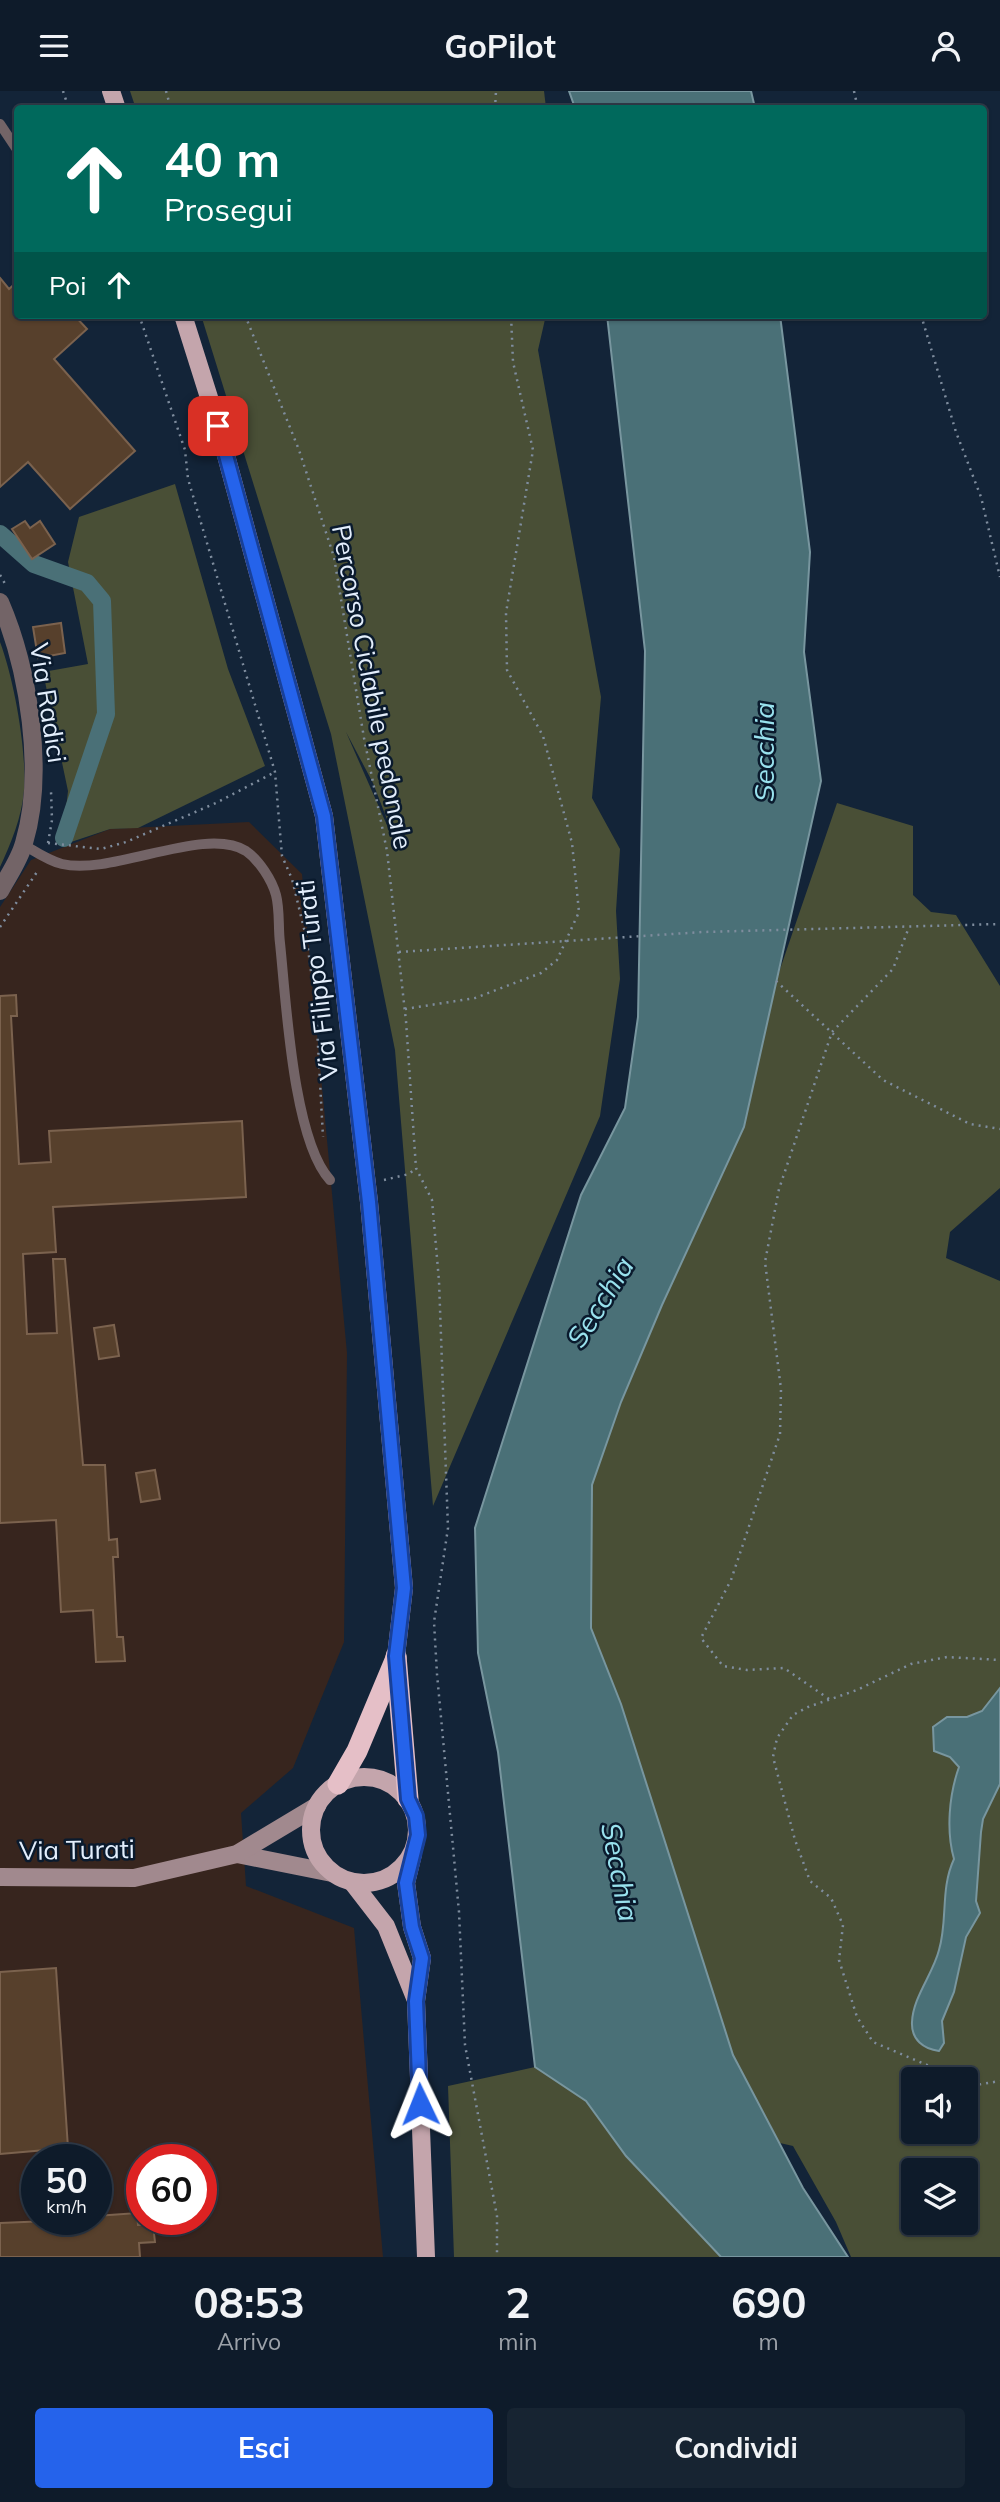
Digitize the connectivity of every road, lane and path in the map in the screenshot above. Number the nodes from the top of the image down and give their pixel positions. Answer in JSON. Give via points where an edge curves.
{"nodes":[{"id":1,"x":0,"y":124,"type":"edge"},
{"id":2,"x":14,"y":145,"type":"edge"},
{"id":3,"x":140,"y":319,"type":"edge"},
{"id":4,"x":184,"y":319,"type":"edge"},
{"id":5,"x":247,"y":319,"type":"edge"},
{"id":6,"x":511,"y":319,"type":"edge"},
{"id":7,"x":922,"y":319,"type":"edge"},
{"id":8,"x":1000,"y":577,"type":"edge"},
{"id":9,"x":0,"y":602,"type":"edge"},
{"id":10,"x":275,"y":772,"type":"junction"},
{"id":11,"x":48,"y":843,"type":"dead end"},
{"id":12,"x":24,"y":845,"type":"junction"},
{"id":13,"x":46,"y":857,"type":"junction"},
{"id":14,"x":0,"y":891,"type":"edge"},
{"id":15,"x":1000,"y":925,"type":"edge"},
{"id":16,"x":0,"y":927,"type":"edge"},
{"id":17,"x":909,"y":927,"type":"junction"},
{"id":18,"x":399,"y":952,"type":"junction"},
{"id":19,"x":776,"y":981,"type":"dead end"},
{"id":20,"x":405,"y":1009,"type":"junction"},
{"id":21,"x":832,"y":1032,"type":"junction"},
{"id":22,"x":1000,"y":1129,"type":"edge"},
{"id":23,"x":322,"y":1144,"type":"dead end"},
{"id":24,"x":416,"y":1168,"type":"junction"},
{"id":25,"x":330,"y":1180,"type":"dead end"},
{"id":26,"x":381,"y":1181,"type":"dead end"},
{"id":27,"x":396,"y":1656,"type":"junction"},
{"id":28,"x":1000,"y":1660,"type":"edge"},
{"id":29,"x":829,"y":1699,"type":"junction"},
{"id":30,"x":338,"y":1784,"type":"junction"},
{"id":31,"x":408,"y":1799,"type":"junction"},
{"id":32,"x":317,"y":1807,"type":"junction"},
{"id":33,"x":237,"y":1854,"type":"junction"},
{"id":34,"x":412,"y":1854,"type":"junction"},
{"id":35,"x":332,"y":1873,"type":"junction"},
{"id":36,"x":0,"y":1877,"type":"edge"},
{"id":37,"x":352,"y":1882,"type":"junction"},
{"id":38,"x":416,"y":2001,"type":"junction"},
{"id":39,"x":932,"y":2067,"type":"edge"},
{"id":40,"x":1000,"y":2081,"type":"edge"},
{"id":41,"x":978,"y":2085,"type":"edge"},
{"id":42,"x":426,"y":2257,"type":"edge"},
{"id":43,"x":497,"y":2257,"type":"edge"}],
"edges":[{"from":1,"to":2,"type":"lane"},
{"from":3,"to":10,"type":"path","via":[[185,450],[188,479]]},
{"from":4,"to":27,"type":"main road","name":"Via Filippo Turati","via":[[218,426],[324,816],[369,1202],[404,1588]]},
{"from":5,"to":18,"type":"path","name":"Percorso Ciclabile pedonale","via":[[299,450],[334,557],[387,851]]},
{"from":6,"to":20,"type":"path","via":[[513,362],[533,450],[506,613],[507,670],[543,736],[572,843],[579,912],[557,960],[541,974],[475,998]]},
{"from":7,"to":8,"type":"path","via":[[956,432],[981,496]]},
{"from":9,"to":12,"type":"street","name":"Via Radici","via":[[22,673],[30,725],[34,794]]},
{"from":10,"to":11,"type":"path","via":[[126,842],[101,849]]},
{"from":10,"to":23,"type":"path","via":[[282,856],[302,919],[316,1009]]},
{"from":12,"to":13,"type":"lane"},
{"from":12,"to":14,"type":"street","name":"Via Radici"},
{"from":13,"to":16,"type":"path"},
{"from":13,"to":25,"type":"lane","via":[[63,865],[96,865],[179,848],[230,845],[258,863],[276,895],[299,1104],[313,1157]]},
{"from":15,"to":17,"type":"path"},
{"from":17,"to":18,"type":"path","via":[[703,932]]},
{"from":17,"to":21,"type":"path","via":[[893,969]]},
{"from":18,"to":20,"type":"path","name":"Percorso Ciclabile pedonale"},
{"from":19,"to":21,"type":"path"},
{"from":20,"to":24,"type":"path","name":"Percorso Ciclabile pedonale"},
{"from":21,"to":22,"type":"path","via":[[883,1080],[970,1124]]},
{"from":21,"to":29,"type":"path","via":[[779,1189],[765,1262],[781,1389],[780,1434],[732,1580],[701,1638],[723,1666],[784,1668]]},
{"from":24,"to":26,"type":"path"},
{"from":24,"to":43,"type":"path","via":[[432,1200],[446,1421],[448,1528],[434,1622],[440,1727],[465,2045],[497,2216]]},
{"from":27,"to":30,"type":"highway","via":[[357,1751]]},
{"from":27,"to":31,"type":"highway"},
{"from":28,"to":29,"type":"path","via":[[947,1657],[911,1664]]},
{"from":29,"to":39,"type":"path","via":[[793,1716],[777,1738],[774,1757],[795,1840],[810,1881],[831,1898],[843,1925],[839,1960],[857,2017],[873,2042]]},
{"from":30,"to":31,"type":"main road","via":[[360,1778],[383,1780]]},
{"from":30,"to":32,"type":"main road"},
{"from":31,"to":34,"type":"main road","via":[[418,1835]]},
{"from":32,"to":33,"type":"street"},
{"from":32,"to":35,"type":"main road","via":[[312,1842]]},
{"from":33,"to":35,"type":"street"},
{"from":33,"to":36,"type":"street","name":"Via Turati","via":[[134,1878]]},
{"from":34,"to":37,"type":"main road","via":[[387,1878],[370,1884]]},
{"from":34,"to":38,"type":"main road","via":[[406,1883],[422,1958]]},
{"from":35,"to":37,"type":"main road"},
{"from":37,"to":38,"type":"main road","via":[[386,1926]]},
{"from":38,"to":42,"type":"main road"},
{"from":40,"to":41,"type":"path"}]}
